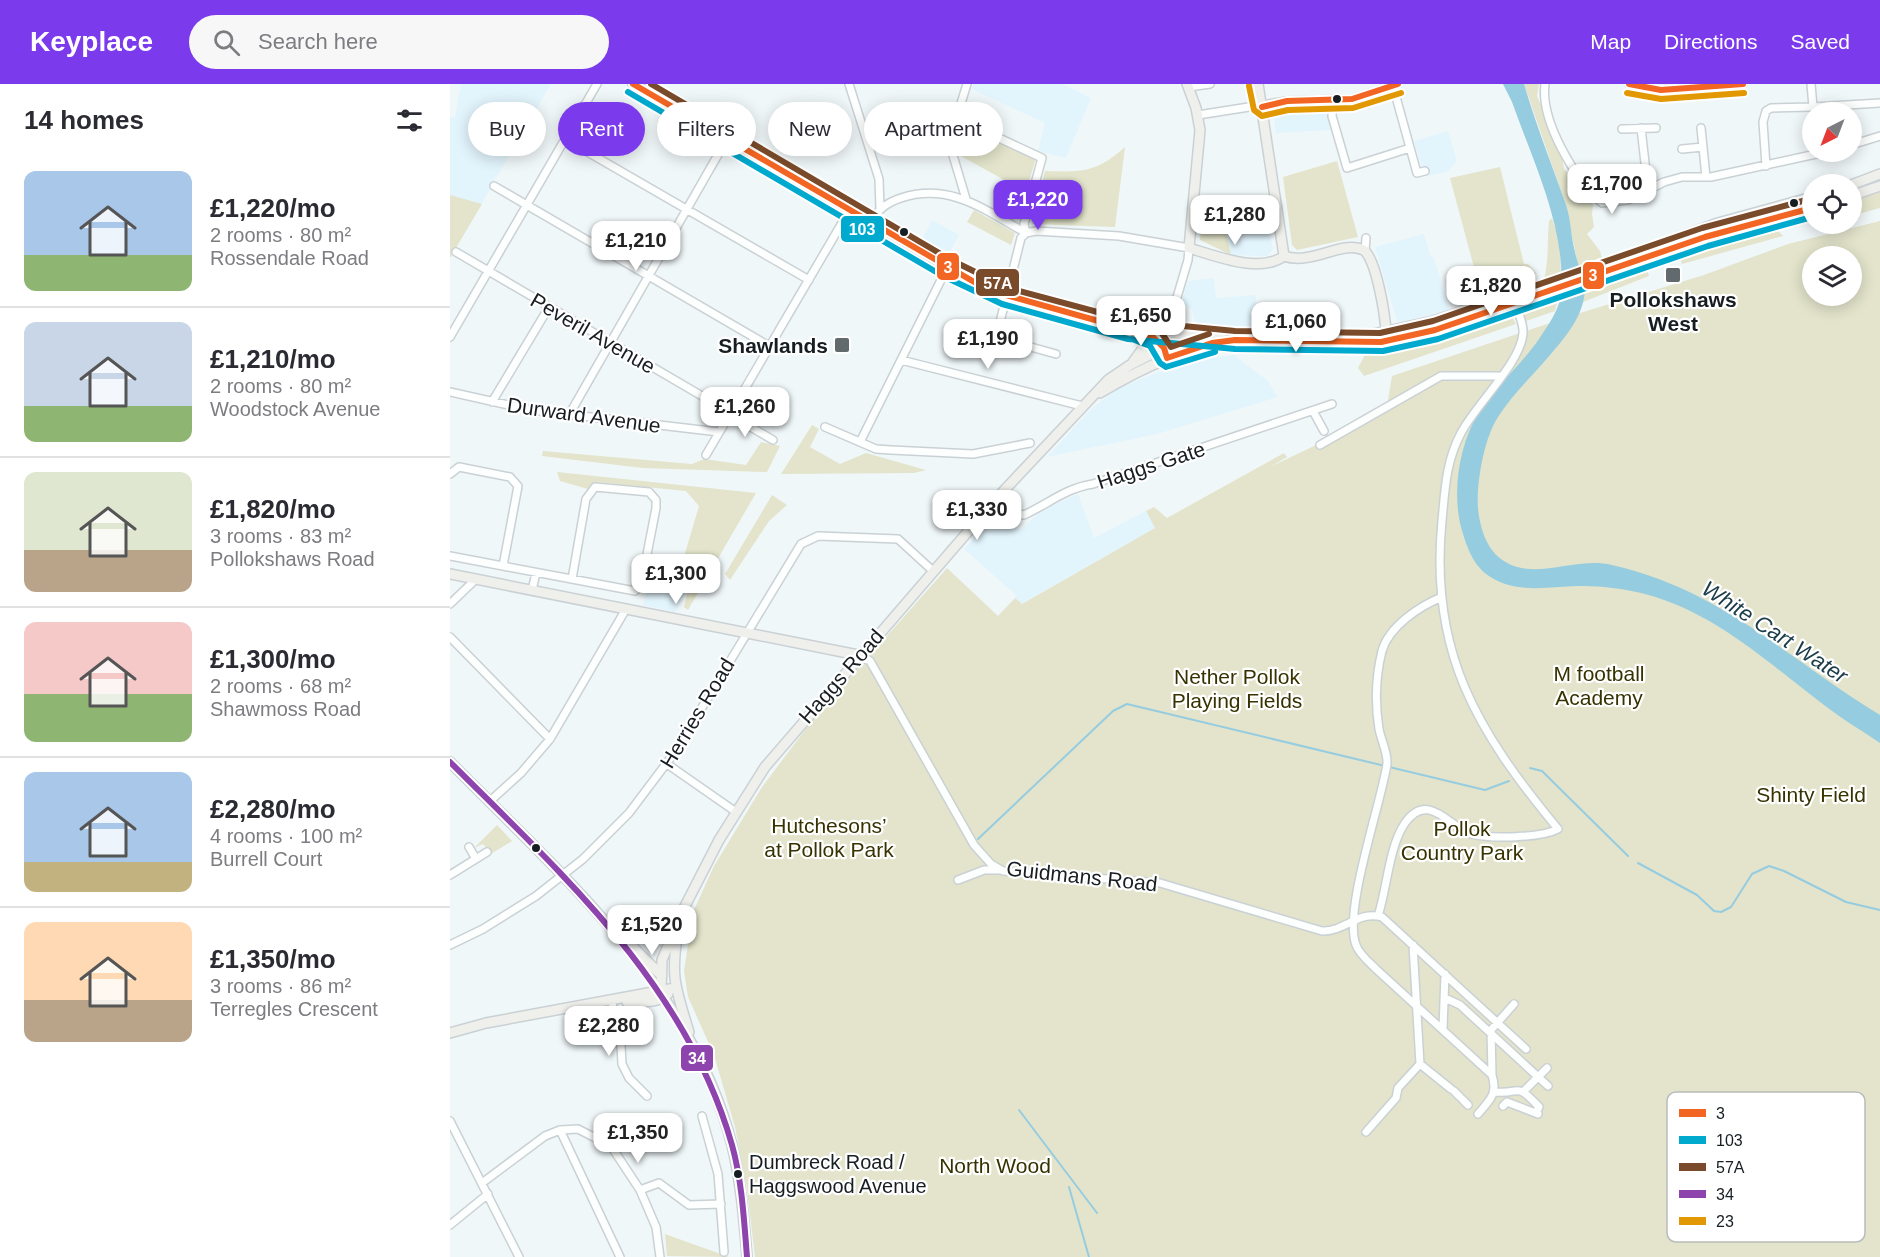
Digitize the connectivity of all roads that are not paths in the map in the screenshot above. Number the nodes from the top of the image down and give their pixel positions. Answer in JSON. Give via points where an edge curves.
{"nodes":[{"id":1,"x":597,"y":84,"type":"edge"},
{"id":2,"x":633,"y":84,"type":"edge"},
{"id":3,"x":849,"y":84,"type":"edge"},
{"id":4,"x":967,"y":84,"type":"edge"},
{"id":5,"x":1210,"y":84,"type":"edge"},
{"id":6,"x":1258,"y":84,"type":"edge"},
{"id":7,"x":1545,"y":84,"type":"edge"},
{"id":8,"x":1629,"y":84,"type":"edge"},
{"id":9,"x":1743,"y":84,"type":"edge"},
{"id":10,"x":1811,"y":84,"type":"edge"},
{"id":11,"x":1395,"y":85,"type":"edge"},
{"id":12,"x":1188,"y":86,"type":"edge"},
{"id":13,"x":1333,"y":100,"type":"junction"},
{"id":14,"x":587,"y":102,"type":"edge"},
{"id":15,"x":664,"y":102,"type":"edge"},
{"id":16,"x":961,"y":102,"type":"edge"},
{"id":17,"x":1817,"y":102,"type":"edge"},
{"id":18,"x":1880,"y":103,"type":"edge"},
{"id":19,"x":1862,"y":105,"type":"edge"},
{"id":20,"x":1262,"y":107,"type":"junction"},
{"id":21,"x":1802,"y":109,"type":"edge"},
{"id":22,"x":1198,"y":115,"type":"junction"},
{"id":23,"x":1641,"y":128,"type":"junction"},
{"id":24,"x":1656,"y":128,"type":"dead end"},
{"id":25,"x":1701,"y":128,"type":"dead end"},
{"id":26,"x":1622,"y":129,"type":"dead end"},
{"id":27,"x":1880,"y":136,"type":"edge"},
{"id":28,"x":1003,"y":140,"type":"edge"},
{"id":29,"x":1862,"y":142,"type":"edge"},
{"id":30,"x":1703,"y":147,"type":"junction"},
{"id":31,"x":1410,"y":148,"type":"junction"},
{"id":32,"x":1682,"y":149,"type":"dead end"},
{"id":33,"x":558,"y":151,"type":"edge"},
{"id":34,"x":595,"y":156,"type":"edge"},
{"id":35,"x":717,"y":156,"type":"edge"},
{"id":36,"x":755,"y":156,"type":"edge"},
{"id":37,"x":952,"y":156,"type":"edge"},
{"id":38,"x":1802,"y":157,"type":"edge"},
{"id":39,"x":1766,"y":166,"type":"junction"},
{"id":40,"x":1421,"y":172,"type":"dead end"},
{"id":41,"x":1880,"y":174,"type":"edge"},
{"id":42,"x":1706,"y":177,"type":"junction"},
{"id":43,"x":1862,"y":181,"type":"edge"},
{"id":44,"x":494,"y":186,"type":"dead end"},
{"id":45,"x":1880,"y":186,"type":"edge"},
{"id":46,"x":1648,"y":189,"type":"junction"},
{"id":47,"x":1862,"y":192,"type":"edge"},
{"id":48,"x":966,"y":199,"type":"junction"},
{"id":49,"x":1802,"y":200,"type":"edge"},
{"id":50,"x":526,"y":205,"type":"junction"},
{"id":51,"x":687,"y":209,"type":"junction"},
{"id":52,"x":880,"y":209,"type":"junction"},
{"id":53,"x":1802,"y":211,"type":"edge"},
{"id":54,"x":849,"y":212,"type":"junction"},
{"id":55,"x":870,"y":224,"type":"junction"},
{"id":56,"x":1026,"y":233,"type":"junction"},
{"id":57,"x":1366,"y":238,"type":"dead end"},
{"id":58,"x":1189,"y":248,"type":"junction"},
{"id":59,"x":1365,"y":251,"type":"junction"},
{"id":60,"x":456,"y":252,"type":"dead end"},
{"id":61,"x":1284,"y":256,"type":"junction"},
{"id":62,"x":947,"y":268,"type":"junction"},
{"id":63,"x":1596,"y":270,"type":"junction"},
{"id":64,"x":488,"y":272,"type":"junction"},
{"id":65,"x":648,"y":275,"type":"junction"},
{"id":66,"x":809,"y":280,"type":"junction"},
{"id":67,"x":1005,"y":296,"type":"junction"},
{"id":68,"x":1514,"y":300,"type":"junction"},
{"id":69,"x":1175,"y":304,"type":"dead end"},
{"id":70,"x":549,"y":306,"type":"junction"},
{"id":71,"x":453,"y":325,"type":"edge"},
{"id":72,"x":963,"y":328,"type":"dead end"},
{"id":73,"x":1129,"y":330,"type":"junction"},
{"id":74,"x":1386,"y":332,"type":"junction"},
{"id":75,"x":450,"y":337,"type":"edge"},
{"id":76,"x":996,"y":339,"type":"junction"},
{"id":77,"x":1235,"y":340,"type":"junction"},
{"id":78,"x":1358,"y":340,"type":"junction"},
{"id":79,"x":610,"y":342,"type":"junction"},
{"id":80,"x":1212,"y":343,"type":"junction"},
{"id":81,"x":769,"y":346,"type":"junction"},
{"id":82,"x":1164,"y":348,"type":"junction"},
{"id":83,"x":1056,"y":354,"type":"dead end"},
{"id":84,"x":1167,"y":358,"type":"junction"},
{"id":85,"x":901,"y":360,"type":"junction"},
{"id":86,"x":1130,"y":365,"type":"junction"},
{"id":87,"x":1502,"y":376,"type":"junction"},
{"id":88,"x":450,"y":392,"type":"edge"},
{"id":89,"x":492,"y":402,"type":"junction"},
{"id":90,"x":1084,"y":403,"type":"junction"},
{"id":91,"x":1332,"y":404,"type":"dead end"},
{"id":92,"x":1313,"y":411,"type":"junction"},
{"id":93,"x":730,"y":414,"type":"junction"},
{"id":94,"x":569,"y":415,"type":"junction"},
{"id":95,"x":825,"y":427,"type":"dead end"},
{"id":96,"x":1324,"y":431,"type":"dead end"},
{"id":97,"x":719,"y":432,"type":"junction"},
{"id":98,"x":773,"y":440,"type":"dead end"},
{"id":99,"x":860,"y":442,"type":"junction"},
{"id":100,"x":1030,"y":443,"type":"dead end"},
{"id":101,"x":1320,"y":445,"type":"dead end"},
{"id":102,"x":706,"y":455,"type":"dead end"},
{"id":103,"x":450,"y":474,"type":"edge"},
{"id":104,"x":996,"y":499,"type":"junction"},
{"id":105,"x":450,"y":556,"type":"edge"},
{"id":106,"x":503,"y":566,"type":"junction"},
{"id":107,"x":933,"y":571,"type":"junction"},
{"id":108,"x":536,"y":573,"type":"junction"},
{"id":109,"x":450,"y":574,"type":"edge"},
{"id":110,"x":476,"y":579,"type":"junction"},
{"id":111,"x":572,"y":579,"type":"junction"},
{"id":112,"x":532,"y":590,"type":"junction"},
{"id":113,"x":1442,"y":597,"type":"junction"},
{"id":114,"x":450,"y":604,"type":"edge"},
{"id":115,"x":626,"y":609,"type":"junction"},
{"id":116,"x":745,"y":633,"type":"junction"},
{"id":117,"x":450,"y":637,"type":"edge"},
{"id":118,"x":858,"y":655,"type":"junction"},
{"id":119,"x":550,"y":739,"type":"junction"},
{"id":120,"x":450,"y":762,"type":"edge"},
{"id":121,"x":667,"y":764,"type":"junction"},
{"id":122,"x":489,"y":802,"type":"junction"},
{"id":123,"x":736,"y":812,"type":"junction"},
{"id":124,"x":469,"y":847,"type":"dead end"},
{"id":125,"x":487,"y":852,"type":"dead end"},
{"id":126,"x":476,"y":860,"type":"junction"},
{"id":127,"x":1003,"y":870,"type":"junction"},
{"id":128,"x":450,"y":875,"type":"edge"},
{"id":129,"x":562,"y":877,"type":"junction"},
{"id":130,"x":958,"y":880,"type":"dead end"},
{"id":131,"x":682,"y":912,"type":"junction"},
{"id":132,"x":1378,"y":916,"type":"junction"},
{"id":133,"x":1354,"y":920,"type":"junction"},
{"id":134,"x":620,"y":937,"type":"junction"},
{"id":135,"x":450,"y":945,"type":"edge"},
{"id":136,"x":1413,"y":945,"type":"junction"},
{"id":137,"x":660,"y":974,"type":"junction"},
{"id":138,"x":1444,"y":974,"type":"junction"},
{"id":139,"x":675,"y":988,"type":"junction"},
{"id":140,"x":663,"y":994,"type":"junction"},
{"id":141,"x":1445,"y":998,"type":"junction"},
{"id":142,"x":612,"y":1001,"type":"junction"},
{"id":143,"x":1414,"y":1003,"type":"junction"},
{"id":144,"x":1514,"y":1004,"type":"dead end"},
{"id":145,"x":1497,"y":1022,"type":"junction"},
{"id":146,"x":1443,"y":1029,"type":"junction"},
{"id":147,"x":450,"y":1034,"type":"edge"},
{"id":148,"x":1491,"y":1034,"type":"junction"},
{"id":149,"x":693,"y":1044,"type":"junction"},
{"id":150,"x":1526,"y":1049,"type":"dead end"},
{"id":151,"x":1420,"y":1064,"type":"junction"},
{"id":152,"x":1547,"y":1068,"type":"dead end"},
{"id":153,"x":1492,"y":1075,"type":"junction"},
{"id":154,"x":1539,"y":1078,"type":"junction"},
{"id":155,"x":1548,"y":1086,"type":"dead end"},
{"id":156,"x":1524,"y":1091,"type":"junction"},
{"id":157,"x":1495,"y":1092,"type":"junction"},
{"id":158,"x":647,"y":1096,"type":"dead end"},
{"id":159,"x":1468,"y":1105,"type":"dead end"},
{"id":160,"x":1503,"y":1106,"type":"dead end"},
{"id":161,"x":1478,"y":1114,"type":"dead end"},
{"id":162,"x":702,"y":1116,"type":"dead end"},
{"id":163,"x":450,"y":1121,"type":"edge"},
{"id":164,"x":560,"y":1130,"type":"junction"},
{"id":165,"x":1366,"y":1132,"type":"dead end"},
{"id":166,"x":482,"y":1183,"type":"junction"},
{"id":167,"x":640,"y":1190,"type":"junction"},
{"id":168,"x":488,"y":1194,"type":"junction"},
{"id":169,"x":721,"y":1204,"type":"junction"},
{"id":170,"x":450,"y":1225,"type":"edge"},
{"id":171,"x":724,"y":1252,"type":"dead end"},
{"id":172,"x":519,"y":1257,"type":"edge"},
{"id":173,"x":620,"y":1257,"type":"edge"},
{"id":174,"x":660,"y":1257,"type":"edge"},
{"id":175,"x":747,"y":1257,"type":"edge"}],
"edges":[{"from":1,"to":14,"type":"street"},
{"from":2,"to":15,"type":"main road"},
{"from":3,"to":52,"type":"street","via":[[879,179]]},
{"from":4,"to":16,"type":"street"},
{"from":5,"to":12,"type":"street"},
{"from":6,"to":20,"type":"main road"},
{"from":7,"to":46,"type":"street","via":[[1549,121],[1582,184],[1602,203],[1628,200]]},
{"from":8,"to":9,"type":"street","via":[[1662,90]]},
{"from":10,"to":17,"type":"street"},
{"from":11,"to":13,"type":"street","via":[[1352,99]]},
{"from":11,"to":31,"type":"street"},
{"from":12,"to":22,"type":"main road"},
{"from":13,"to":20,"type":"street","via":[[1287,101]]},
{"from":13,"to":31,"type":"street","via":[[1332,116],[1347,168]]},
{"from":18,"to":19,"type":"street"},
{"from":20,"to":22,"type":"street"},
{"from":20,"to":61,"type":"main road"},
{"from":21,"to":39,"type":"street","via":[[1766,111]]},
{"from":22,"to":58,"type":"main road","via":[[1200,130]]},
{"from":23,"to":24,"type":"street"},
{"from":23,"to":26,"type":"street"},
{"from":23,"to":46,"type":"street"},
{"from":25,"to":30,"type":"street"},
{"from":27,"to":29,"type":"street"},
{"from":28,"to":56,"type":"street","via":[[1042,158],[1024,224]]},
{"from":30,"to":32,"type":"street"},
{"from":30,"to":42,"type":"street"},
{"from":31,"to":40,"type":"street"},
{"from":33,"to":50,"type":"street"},
{"from":34,"to":51,"type":"street"},
{"from":35,"to":51,"type":"street"},
{"from":36,"to":54,"type":"main road"},
{"from":37,"to":48,"type":"street"},
{"from":38,"to":39,"type":"street"},
{"from":39,"to":42,"type":"street"},
{"from":41,"to":43,"type":"main road"},
{"from":42,"to":46,"type":"street","via":[[1682,177]]},
{"from":44,"to":50,"type":"street"},
{"from":45,"to":47,"type":"main road"},
{"from":48,"to":52,"type":"street","via":[[941,192],[918,194],[889,202]]},
{"from":48,"to":56,"type":"street"},
{"from":49,"to":63,"type":"main road","via":[[1718,224]]},
{"from":50,"to":64,"type":"street"},
{"from":50,"to":65,"type":"street"},
{"from":51,"to":65,"type":"street"},
{"from":51,"to":66,"type":"street"},
{"from":52,"to":55,"type":"street"},
{"from":53,"to":63,"type":"main road"},
{"from":54,"to":55,"type":"main road"},
{"from":54,"to":66,"type":"street"},
{"from":55,"to":62,"type":"main road"},
{"from":56,"to":58,"type":"street","via":[[1119,236]]},
{"from":56,"to":67,"type":"street","via":[[1021,238]]},
{"from":57,"to":59,"type":"street"},
{"from":58,"to":61,"type":"main road","via":[[1244,262],[1276,262]]},
{"from":58,"to":69,"type":"street"},
{"from":59,"to":61,"type":"main road","via":[[1348,248],[1303,260]]},
{"from":59,"to":74,"type":"main road","via":[[1371,261]]},
{"from":60,"to":64,"type":"street","name":"Peveril Avenue"},
{"from":62,"to":67,"type":"main road"},
{"from":62,"to":85,"type":"street"},
{"from":63,"to":68,"type":"main road"},
{"from":64,"to":70,"type":"street","name":"Peveril Avenue"},
{"from":64,"to":71,"type":"street"},
{"from":65,"to":79,"type":"street"},
{"from":65,"to":81,"type":"street"},
{"from":66,"to":81,"type":"street"},
{"from":67,"to":73,"type":"main road"},
{"from":67,"to":76,"type":"street"},
{"from":68,"to":74,"type":"main road"},
{"from":68,"to":78,"type":"main road","via":[[1419,334],[1381,342]]},
{"from":68,"to":87,"type":"street","via":[[1523,334]]},
{"from":70,"to":79,"type":"street","name":"Peveril Avenue"},
{"from":70,"to":89,"type":"street"},
{"from":71,"to":75,"type":"street"},
{"from":72,"to":76,"type":"street"},
{"from":73,"to":77,"type":"main road"},
{"from":73,"to":82,"type":"main road","via":[[1152,336]]},
{"from":73,"to":86,"type":"main road","via":[[1143,341],[1144,347]]},
{"from":74,"to":78,"type":"main road"},
{"from":76,"to":83,"type":"street"},
{"from":77,"to":78,"type":"main road"},
{"from":77,"to":80,"type":"main road"},
{"from":79,"to":93,"type":"street","name":"Peveril Avenue"},
{"from":79,"to":94,"type":"street"},
{"from":80,"to":82,"type":"main road","name":"Haggs Road"},
{"from":80,"to":84,"type":"main road","name":"Haggs Road"},
{"from":81,"to":93,"type":"street"},
{"from":82,"to":84,"type":"main road"},
{"from":82,"to":86,"type":"main road","name":"Haggs Road"},
{"from":84,"to":90,"type":"main road","name":"Haggs Road"},
{"from":85,"to":90,"type":"street","via":[[1069,403]]},
{"from":85,"to":99,"type":"street"},
{"from":86,"to":90,"type":"main road","name":"Haggs Road"},
{"from":87,"to":101,"type":"street","via":[[1441,376]]},
{"from":87,"to":113,"type":"street","via":[[1476,408],[1449,460],[1440,539]]},
{"from":88,"to":89,"type":"street","name":"Durward Avenue"},
{"from":89,"to":94,"type":"street","name":"Durward Avenue"},
{"from":90,"to":104,"type":"main road","name":"Haggs Road"},
{"from":91,"to":92,"type":"street","name":"Haggs Gate"},
{"from":92,"to":96,"type":"street"},
{"from":92,"to":104,"type":"street","name":"Haggs Gate","via":[[1081,486],[1024,515],[1012,513]]},
{"from":93,"to":97,"type":"street"},
{"from":93,"to":98,"type":"street","name":"Peveril Avenue"},
{"from":94,"to":97,"type":"street","name":"Durward Avenue"},
{"from":95,"to":99,"type":"street"},
{"from":97,"to":102,"type":"street"},
{"from":99,"to":100,"type":"street","via":[[876,449],[973,454]]},
{"from":103,"to":106,"type":"street","via":[[459,467],[510,477],[518,486]]},
{"from":104,"to":107,"type":"main road","name":"Haggs Road"},
{"from":105,"to":106,"type":"street"},
{"from":106,"to":108,"type":"street"},
{"from":107,"to":116,"type":"street","name":"Herries Road","via":[[898,539],[808,539],[797,548]]},
{"from":107,"to":118,"type":"main road","name":"Haggs Road"},
{"from":108,"to":111,"type":"street"},
{"from":108,"to":112,"type":"street"},
{"from":109,"to":110,"type":"main road"},
{"from":110,"to":112,"type":"main road"},
{"from":110,"to":114,"type":"street"},
{"from":111,"to":111,"type":"street","via":[[586,499],[592,489],[649,492],[656,500],[656,508],[639,588],[628,592]]},
{"from":112,"to":115,"type":"main road"},
{"from":113,"to":132,"type":"street","via":[[1449,646],[1478,720],[1520,783],[1558,829],[1549,834],[1469,834],[1437,812],[1417,813],[1401,830]]},
{"from":113,"to":133,"type":"street","via":[[1420,606],[1401,623],[1383,649],[1377,696],[1387,762]]},
{"from":115,"to":116,"type":"main road"},
{"from":115,"to":119,"type":"street"},
{"from":116,"to":118,"type":"main road"},
{"from":116,"to":121,"type":"street","name":"Herries Road"},
{"from":117,"to":119,"type":"street"},
{"from":118,"to":123,"type":"main road","name":"Haggs Road","via":[[771,759]]},
{"from":118,"to":127,"type":"street","name":"Guidmans Road","via":[[870,661],[974,845],[991,864]]},
{"from":119,"to":122,"type":"street"},
{"from":120,"to":122,"type":"main road"},
{"from":121,"to":123,"type":"street"},
{"from":121,"to":129,"type":"street","name":"Herries Road","via":[[614,829]]},
{"from":122,"to":129,"type":"main road"},
{"from":123,"to":131,"type":"main road","name":"Haggs Road"},
{"from":124,"to":126,"type":"street"},
{"from":125,"to":126,"type":"street"},
{"from":126,"to":128,"type":"street"},
{"from":127,"to":130,"type":"street","via":[[984,870]]},
{"from":127,"to":133,"type":"street","name":"Guidmans Road","via":[[1160,883],[1322,931],[1336,931]]},
{"from":129,"to":134,"type":"main road"},
{"from":129,"to":135,"type":"street","name":"Herries Road","via":[[511,913]]},
{"from":131,"to":137,"type":"main road","name":"Haggs Road"},
{"from":131,"to":139,"type":"main road","via":[[675,951]]},
{"from":132,"to":133,"type":"street","name":"Guidmans Road","via":[[1369,914]]},
{"from":132,"to":136,"type":"street"},
{"from":133,"to":143,"type":"street","via":[[1354,939],[1362,954]]},
{"from":134,"to":137,"type":"main road","via":[[636,947]]},
{"from":134,"to":140,"type":"main road"},
{"from":136,"to":138,"type":"street"},
{"from":136,"to":143,"type":"street"},
{"from":137,"to":139,"type":"main road"},
{"from":137,"to":140,"type":"main road","name":"Haggs Road"},
{"from":138,"to":141,"type":"street"},
{"from":138,"to":145,"type":"street"},
{"from":139,"to":140,"type":"main road"},
{"from":139,"to":149,"type":"main road"},
{"from":140,"to":142,"type":"main road"},
{"from":140,"to":149,"type":"main road"},
{"from":141,"to":146,"type":"street"},
{"from":141,"to":148,"type":"street","via":[[1460,1005]]},
{"from":142,"to":147,"type":"main road","via":[[486,1023]]},
{"from":142,"to":158,"type":"street","via":[[622,1064],[629,1078]]},
{"from":143,"to":146,"type":"street"},
{"from":143,"to":151,"type":"street"},
{"from":144,"to":145,"type":"street"},
{"from":145,"to":148,"type":"street"},
{"from":145,"to":150,"type":"street"},
{"from":146,"to":153,"type":"street"},
{"from":148,"to":153,"type":"street"},
{"from":148,"to":154,"type":"street"},
{"from":149,"to":175,"type":"main road","via":[[732,1144]]},
{"from":151,"to":159,"type":"street"},
{"from":151,"to":165,"type":"street"},
{"from":152,"to":154,"type":"street"},
{"from":153,"to":157,"type":"street"},
{"from":154,"to":155,"type":"street"},
{"from":154,"to":156,"type":"street"},
{"from":156,"to":157,"type":"street","via":[[1518,1088]]},
{"from":156,"to":160,"type":"street","via":[[1539,1107],[1537,1114],[1507,1102]]},
{"from":157,"to":161,"type":"street"},
{"from":162,"to":169,"type":"street","via":[[718,1174]]},
{"from":163,"to":166,"type":"street"},
{"from":164,"to":166,"type":"street","via":[[545,1136]]},
{"from":164,"to":167,"type":"street","via":[[578,1129],[611,1146]]},
{"from":164,"to":173,"type":"street"},
{"from":166,"to":168,"type":"street"},
{"from":167,"to":169,"type":"street","via":[[658,1183],[688,1205]]},
{"from":167,"to":174,"type":"street","via":[[656,1227]]},
{"from":168,"to":170,"type":"street"},
{"from":168,"to":172,"type":"street"},
{"from":169,"to":171,"type":"street"}]}
